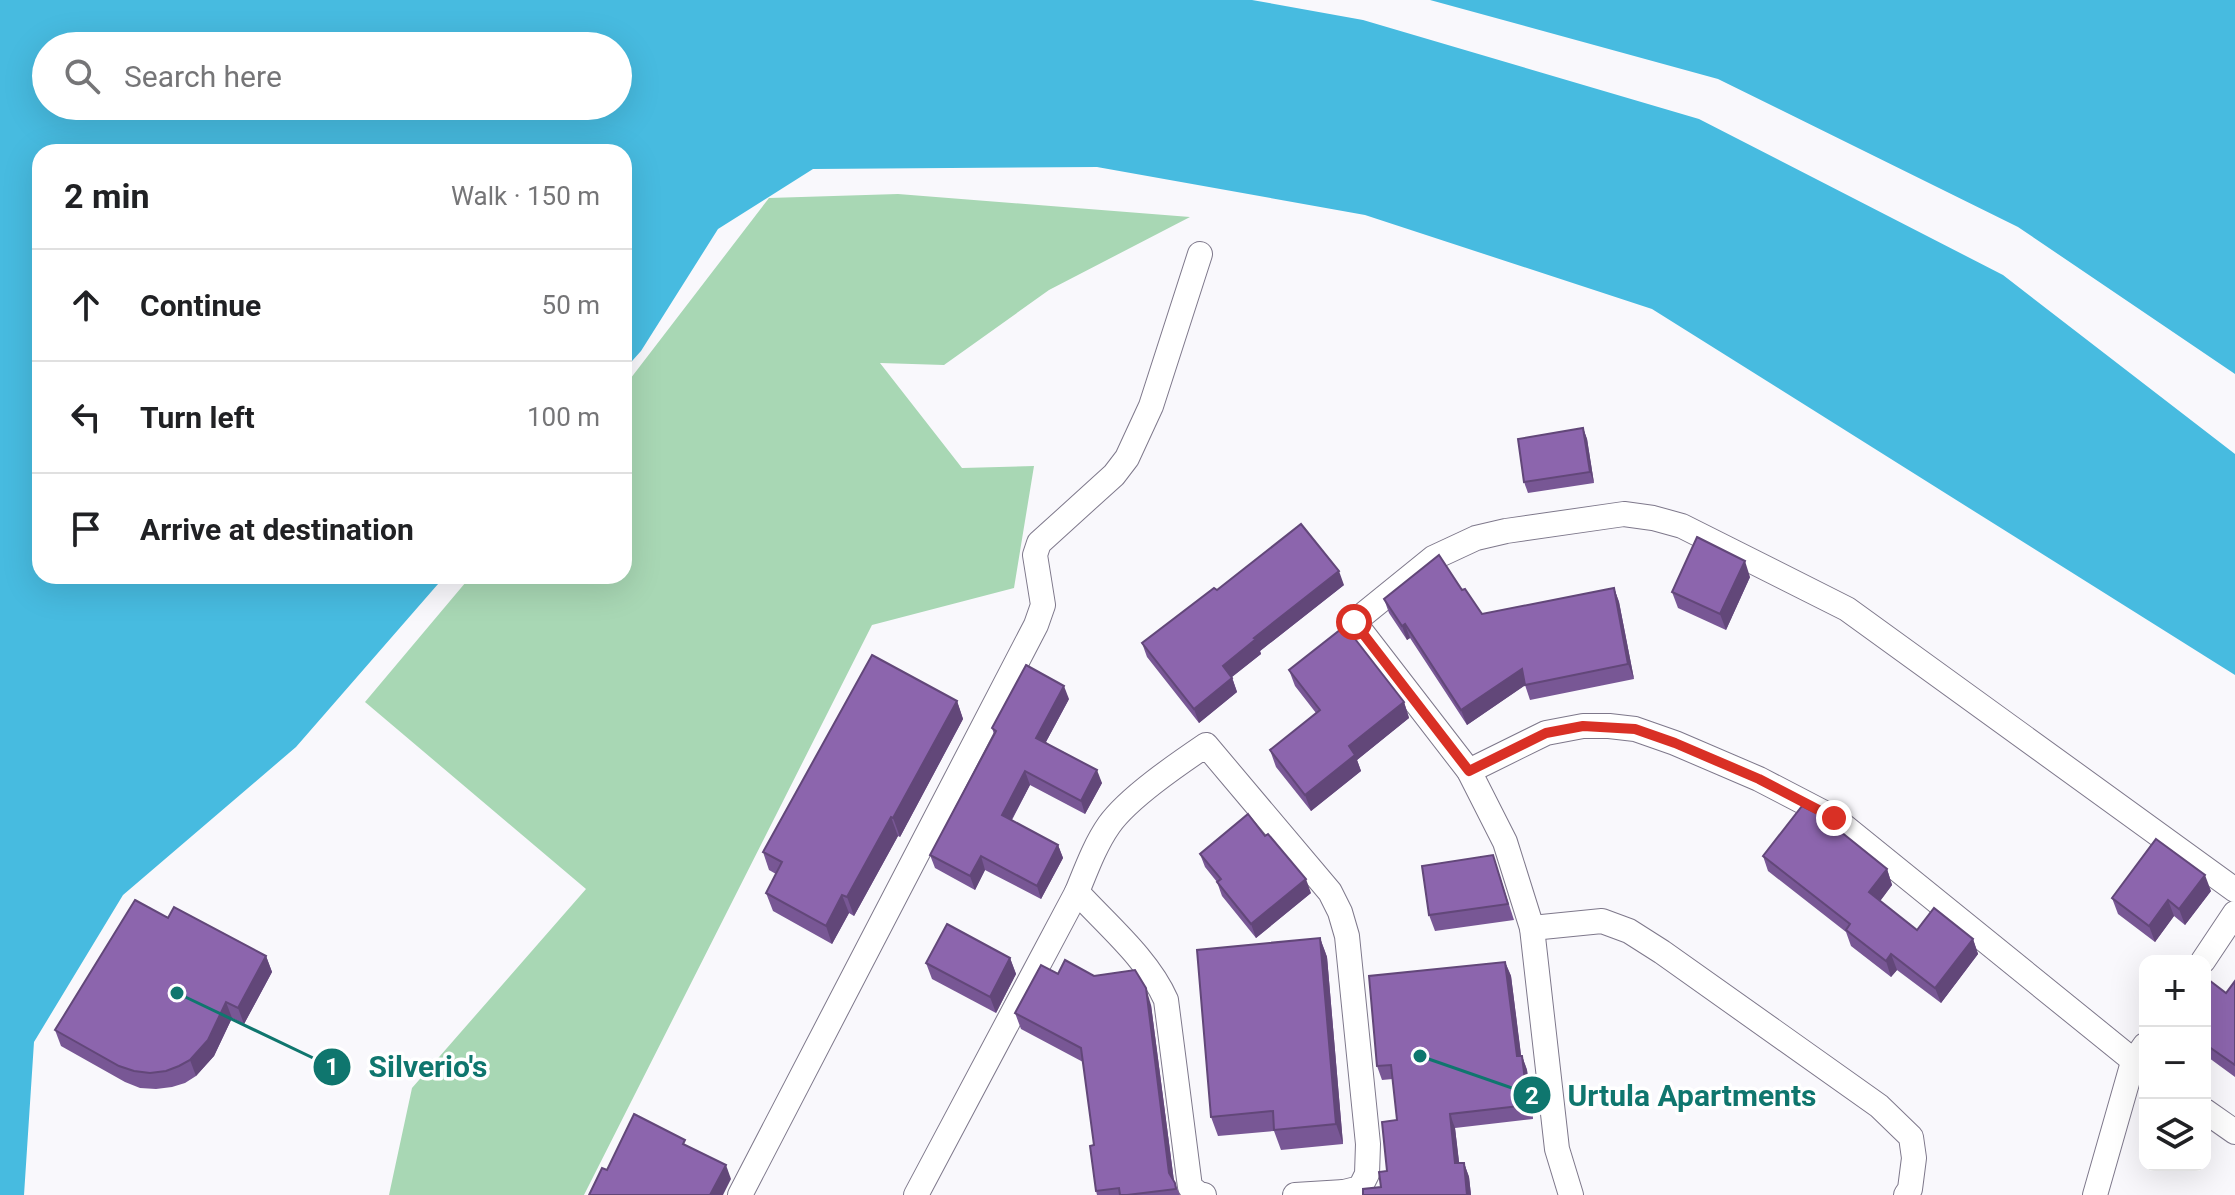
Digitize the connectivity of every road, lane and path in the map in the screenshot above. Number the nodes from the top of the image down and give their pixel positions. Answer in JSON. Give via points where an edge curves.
{"nodes":[{"id":1,"x":1200,"y":254,"type":"dead end"},
{"id":2,"x":1469,"y":771,"type":"junction"},
{"id":3,"x":2235,"y":890,"type":"edge"},
{"id":4,"x":1077,"y":892,"type":"junction"},
{"id":5,"x":2235,"y":913,"type":"edge"},
{"id":6,"x":1532,"y":928,"type":"junction"},
{"id":7,"x":2207,"y":955,"type":"edge"},
{"id":8,"x":2139,"y":1057,"type":"edge"},
{"id":9,"x":2139,"y":1065,"type":"edge"},
{"id":10,"x":2211,"y":1115,"type":"edge"},
{"id":11,"x":2235,"y":1132,"type":"edge"},
{"id":12,"x":1345,"y":1194,"type":"edge"},
{"id":13,"x":740,"y":1195,"type":"edge"},
{"id":14,"x":916,"y":1195,"type":"edge"},
{"id":15,"x":1204,"y":1195,"type":"edge"},
{"id":16,"x":1295,"y":1195,"type":"edge"},
{"id":17,"x":1571,"y":1195,"type":"edge"},
{"id":18,"x":1906,"y":1195,"type":"edge"},
{"id":19,"x":2095,"y":1195,"type":"edge"}],
"edges":[{"from":1,"to":13,"type":"street","via":[[1151,406],[1127,458],[1039,543],[1035,555],[1043,605],[1036,625]]},
{"from":2,"to":3,"type":"street","via":[[1354,622],[1433,558],[1476,538],[1624,514],[1653,518],[1682,526],[1847,609]]},
{"from":2,"to":6,"type":"street","via":[[1505,842]]},
{"from":2,"to":8,"type":"street","via":[[1546,733],[1583,726],[1635,729],[1675,743],[1834,818]]},
{"from":4,"to":12,"type":"street","via":[[1093,853],[1129,802],[1206,745],[1330,892],[1340,912],[1347,936],[1368,1144],[1367,1174],[1360,1188]]},
{"from":4,"to":14,"type":"street"},
{"from":4,"to":15,"type":"street","via":[[1147,968],[1166,1000],[1190,1187]]},
{"from":5,"to":7,"type":"street"},
{"from":6,"to":17,"type":"street","via":[[1557,1149]]},
{"from":6,"to":18,"type":"street","via":[[1602,921],[1629,931],[1854,1088],[1911,1137],[1914,1158]]},
{"from":9,"to":19,"type":"street"},
{"from":10,"to":11,"type":"street"},
{"from":12,"to":16,"type":"street"}]}
